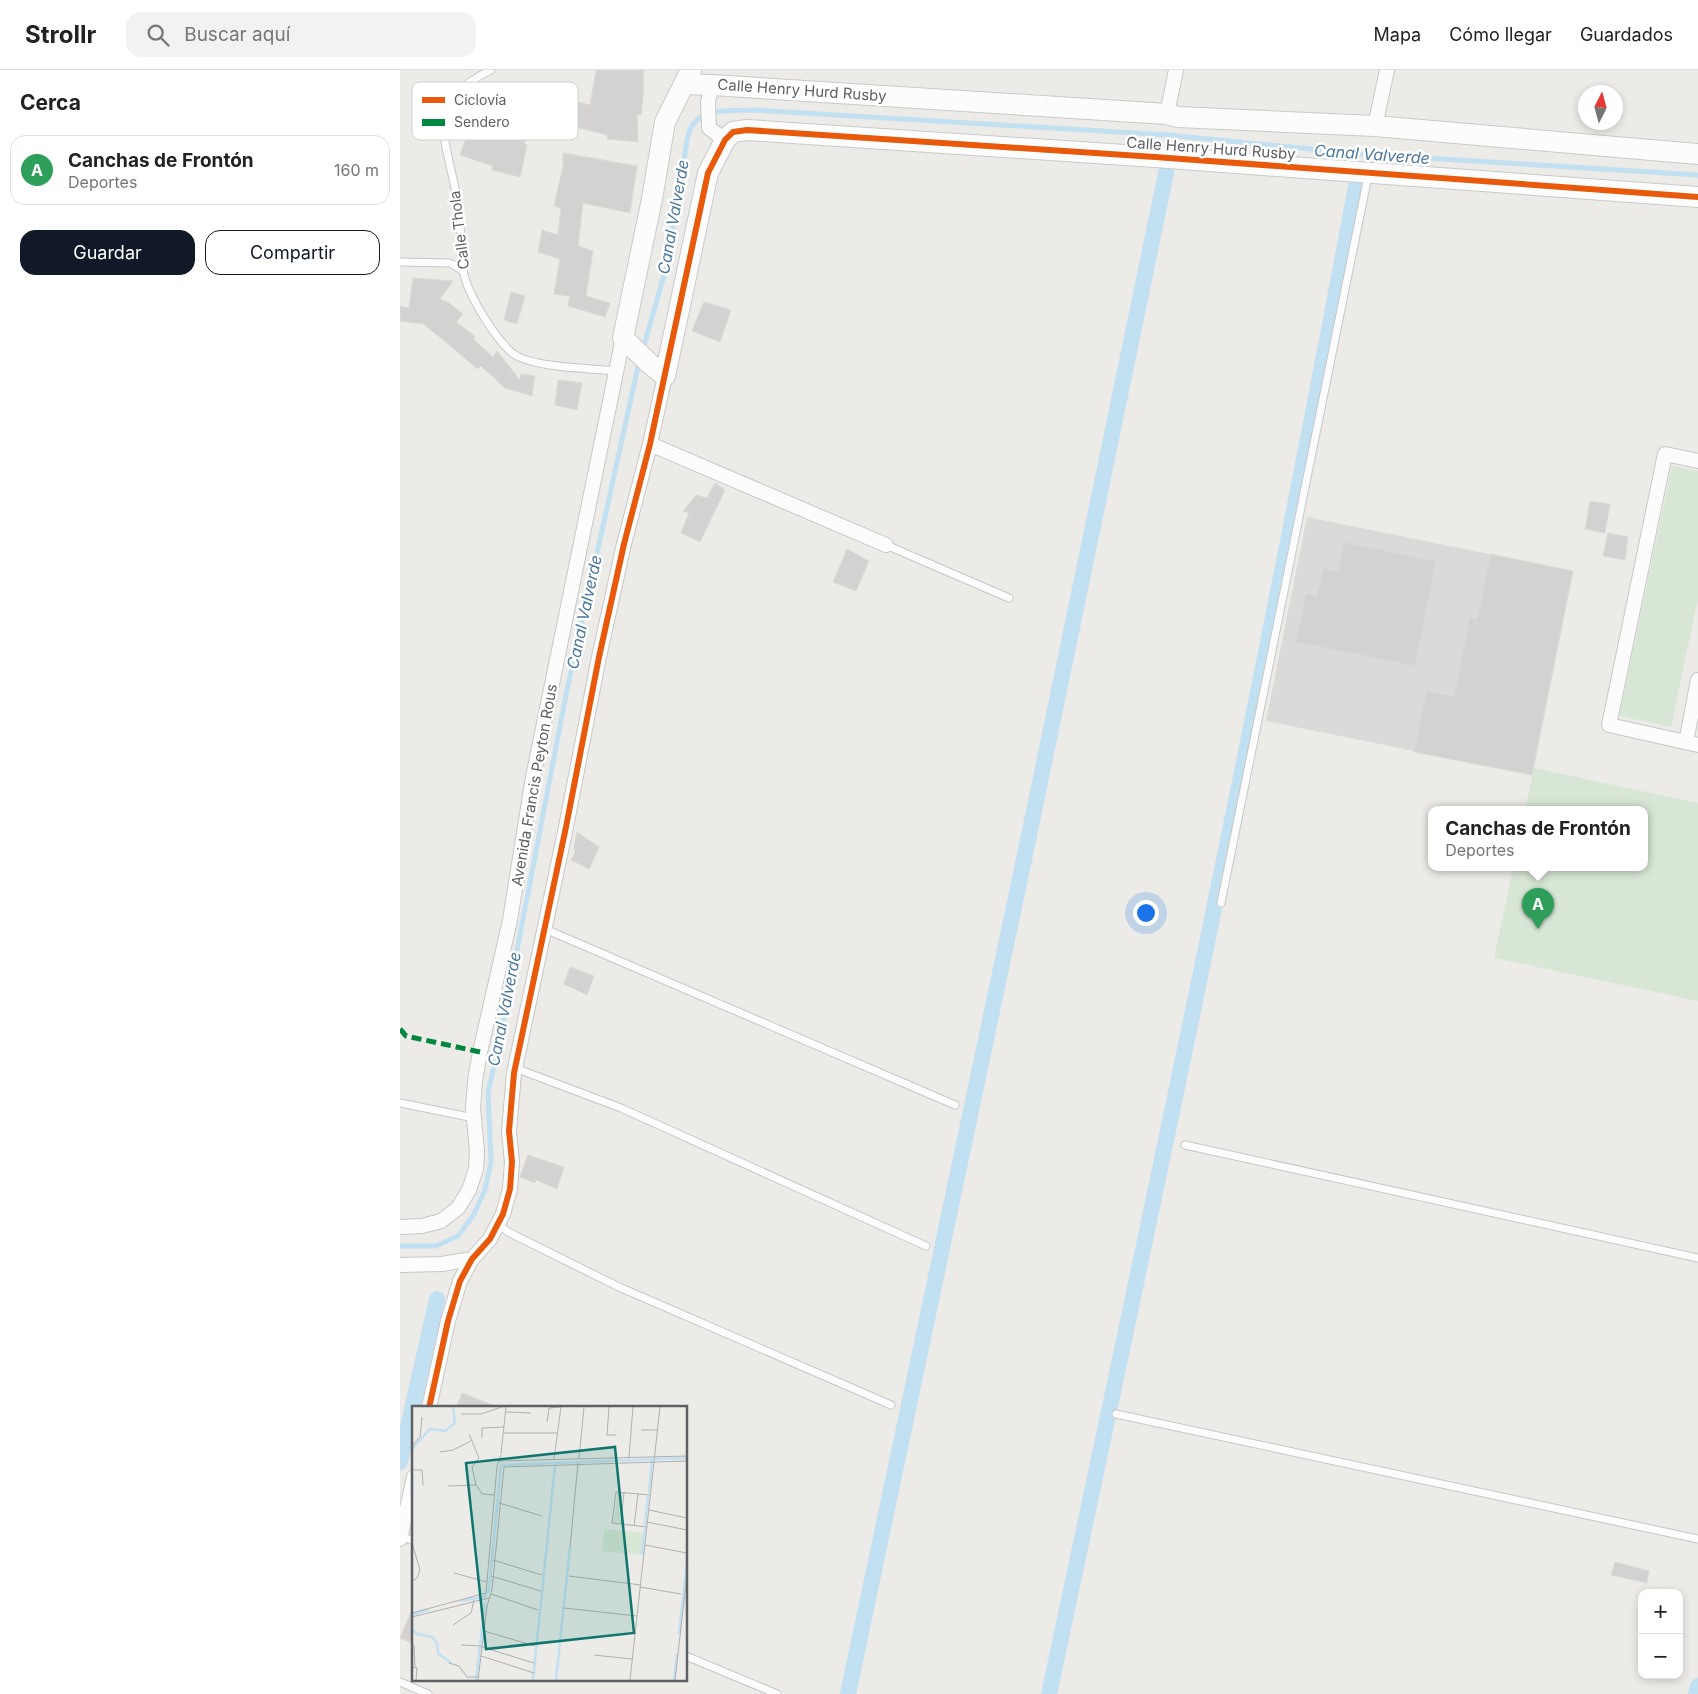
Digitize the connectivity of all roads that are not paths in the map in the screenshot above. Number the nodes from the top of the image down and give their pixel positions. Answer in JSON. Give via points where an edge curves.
{"nodes":[{"id":1,"x":491,"y":70,"type":"edge"},
{"id":2,"x":1176,"y":70,"type":"edge"},
{"id":3,"x":1387,"y":70,"type":"edge"},
{"id":4,"x":688,"y":77,"type":"edge"},
{"id":5,"x":471,"y":82,"type":"edge"},
{"id":6,"x":710,"y":86,"type":"edge"},
{"id":7,"x":1167,"y":114,"type":"junction"},
{"id":8,"x":1375,"y":126,"type":"junction"},
{"id":9,"x":446,"y":140,"type":"edge"},
{"id":10,"x":725,"y":140,"type":"junction"},
{"id":11,"x":1698,"y":154,"type":"edge"},
{"id":12,"x":1369,"y":173,"type":"junction"},
{"id":13,"x":1698,"y":197,"type":"edge"},
{"id":14,"x":400,"y":262,"type":"edge"},
{"id":15,"x":463,"y":271,"type":"junction"},
{"id":16,"x":628,"y":342,"type":"junction"},
{"id":17,"x":657,"y":370,"type":"junction"},
{"id":18,"x":615,"y":371,"type":"junction"},
{"id":19,"x":650,"y":444,"type":"junction"},
{"id":20,"x":1698,"y":461,"type":"edge"},
{"id":21,"x":886,"y":545,"type":"joint"},
{"id":22,"x":1009,"y":598,"type":"dead end"},
{"id":23,"x":1698,"y":680,"type":"edge"},
{"id":24,"x":1692,"y":743,"type":"edge"},
{"id":25,"x":1220,"y":903,"type":"dead end"},
{"id":26,"x":545,"y":929,"type":"junction"},
{"id":27,"x":515,"y":1068,"type":"junction"},
{"id":28,"x":400,"y":1103,"type":"edge"},
{"id":29,"x":956,"y":1105,"type":"dead end"},
{"id":30,"x":474,"y":1118,"type":"junction"},
{"id":31,"x":1186,"y":1145,"type":"dead end"},
{"id":32,"x":498,"y":1224,"type":"junction"},
{"id":33,"x":400,"y":1227,"type":"edge"},
{"id":34,"x":926,"y":1246,"type":"dead end"},
{"id":35,"x":1698,"y":1258,"type":"edge"},
{"id":36,"x":472,"y":1259,"type":"junction"},
{"id":37,"x":400,"y":1266,"type":"edge"},
{"id":38,"x":891,"y":1405,"type":"dead end"},
{"id":39,"x":429,"y":1406,"type":"edge"},
{"id":40,"x":1116,"y":1414,"type":"dead end"},
{"id":41,"x":412,"y":1485,"type":"edge"},
{"id":42,"x":400,"y":1537,"type":"edge"},
{"id":43,"x":1698,"y":1539,"type":"edge"},
{"id":44,"x":688,"y":1657,"type":"edge"},
{"id":45,"x":400,"y":1682,"type":"edge"},
{"id":46,"x":428,"y":1694,"type":"edge"},
{"id":47,"x":777,"y":1694,"type":"edge"}],
"edges":[{"from":1,"to":5,"type":"lane","name":"Calle Thola"},
{"from":2,"to":7,"type":"street"},
{"from":3,"to":8,"type":"street"},
{"from":4,"to":6,"type":"street","name":"Calle Henry Hurd Rusby"},
{"from":4,"to":16,"type":"street","via":[[665,122]]},
{"from":6,"to":7,"type":"street","name":"Calle Henry Hurd Rusby"},
{"from":6,"to":10,"type":"street","via":[[709,128]]},
{"from":7,"to":8,"type":"street","name":"Calle Henry Hurd Rusby"},
{"from":8,"to":11,"type":"street","name":"Calle Henry Hurd Rusby"},
{"from":9,"to":15,"type":"lane","name":"Calle Thola","via":[[456,196]]},
{"from":10,"to":12,"type":"street","name":"Calle Henry Hurd Rusby","via":[[733,132],[747,130]]},
{"from":10,"to":17,"type":"street","via":[[708,173]]},
{"from":12,"to":13,"type":"street","name":"Calle Henry Hurd Rusby"},
{"from":12,"to":25,"type":"lane"},
{"from":14,"to":15,"type":"lane","via":[[450,263]]},
{"from":15,"to":18,"type":"lane","name":"Calle Thola","via":[[478,308],[512,353],[529,361]]},
{"from":16,"to":17,"type":"street"},
{"from":16,"to":18,"type":"street","name":"Avenida Francis Peyton Rous"},
{"from":17,"to":19,"type":"street"},
{"from":18,"to":30,"type":"street","name":"Avenida Francis Peyton Rous","via":[[533,777],[510,920],[480,1052]]},
{"from":19,"to":21,"type":"street"},
{"from":19,"to":26,"type":"street","via":[[599,657]]},
{"from":20,"to":24,"type":"street","via":[[1665,454],[1609,725]]},
{"from":21,"to":22,"type":"lane"},
{"from":23,"to":24,"type":"street"},
{"from":26,"to":27,"type":"street"},
{"from":26,"to":29,"type":"lane"},
{"from":27,"to":32,"type":"street","via":[[509,1131],[510,1189]]},
{"from":27,"to":34,"type":"lane","via":[[620,1108]]},
{"from":28,"to":30,"type":"lane"},
{"from":30,"to":33,"type":"street","name":"Avenida Francis Peyton Rous","via":[[476,1169],[458,1208],[441,1221]]},
{"from":31,"to":35,"type":"lane"},
{"from":32,"to":36,"type":"street","via":[[490,1239]]},
{"from":32,"to":38,"type":"lane","via":[[619,1287]]},
{"from":36,"to":37,"type":"street"},
{"from":36,"to":39,"type":"street","via":[[460,1281],[448,1321]]},
{"from":40,"to":43,"type":"lane"},
{"from":41,"to":42,"type":"street"},
{"from":44,"to":47,"type":"lane"},
{"from":45,"to":46,"type":"lane"}]}
